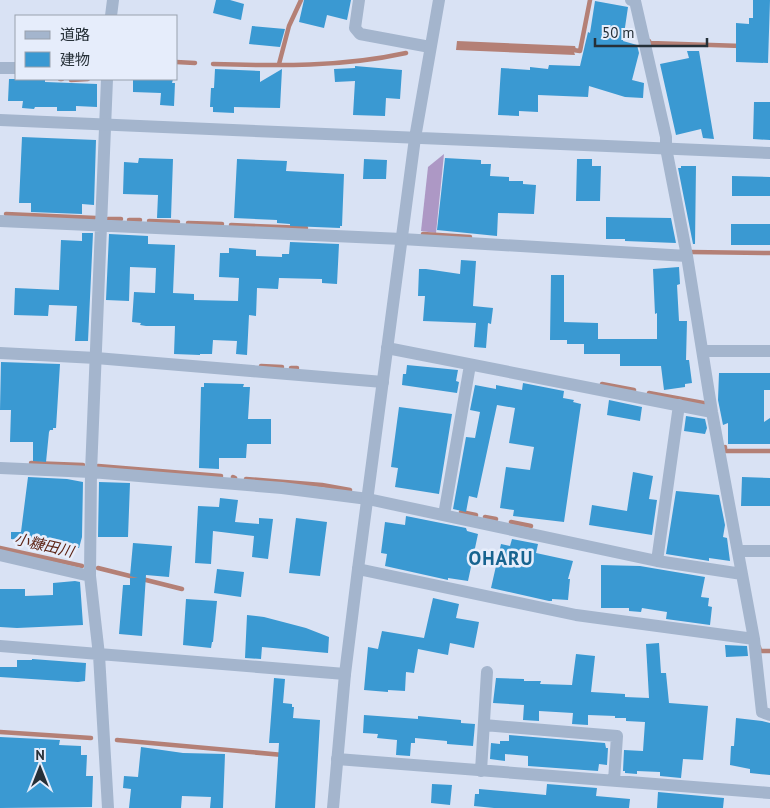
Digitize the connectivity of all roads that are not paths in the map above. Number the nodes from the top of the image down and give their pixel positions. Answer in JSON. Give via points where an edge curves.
{"nodes":[{"id":1,"x":113,"y":0,"type":"edge"},
{"id":2,"x":360,"y":0,"type":"edge"},
{"id":3,"x":439,"y":0,"type":"edge"},
{"id":4,"x":631,"y":0,"type":"edge"},
{"id":5,"x":111,"y":15,"type":"edge"},
{"id":6,"x":430,"y":47,"type":"junction"},
{"id":7,"x":0,"y":68,"type":"edge"},
{"id":8,"x":15,"y":68,"type":"edge"},
{"id":9,"x":107,"y":80,"type":"edge"},
{"id":10,"x":0,"y":120,"type":"edge"},
{"id":11,"x":106,"y":125,"type":"junction"},
{"id":12,"x":415,"y":138,"type":"junction"},
{"id":13,"x":666,"y":148,"type":"junction"},
{"id":14,"x":770,"y":153,"type":"edge"},
{"id":15,"x":0,"y":220,"type":"edge"},
{"id":16,"x":102,"y":225,"type":"junction"},
{"id":17,"x":402,"y":239,"type":"junction"},
{"id":18,"x":687,"y":256,"type":"junction"},
{"id":19,"x":387,"y":348,"type":"junction"},
{"id":20,"x":703,"y":351,"type":"junction"},
{"id":21,"x":770,"y":352,"type":"edge"},
{"id":22,"x":0,"y":354,"type":"edge"},
{"id":23,"x":96,"y":358,"type":"junction"},
{"id":24,"x":470,"y":364,"type":"junction"},
{"id":25,"x":383,"y":382,"type":"junction"},
{"id":26,"x":679,"y":405,"type":"junction"},
{"id":27,"x":712,"y":412,"type":"junction"},
{"id":28,"x":0,"y":468,"type":"edge"},
{"id":29,"x":91,"y":472,"type":"junction"},
{"id":30,"x":368,"y":499,"type":"junction"},
{"id":31,"x":444,"y":515,"type":"junction"},
{"id":32,"x":739,"y":551,"type":"junction"},
{"id":33,"x":770,"y":551,"type":"edge"},
{"id":34,"x":0,"y":555,"type":"edge"},
{"id":35,"x":657,"y":561,"type":"junction"},
{"id":36,"x":358,"y":569,"type":"junction"},
{"id":37,"x":742,"y":574,"type":"junction"},
{"id":38,"x":90,"y":576,"type":"junction"},
{"id":39,"x":754,"y":639,"type":"junction"},
{"id":40,"x":0,"y":646,"type":"edge"},
{"id":41,"x":99,"y":655,"type":"junction"},
{"id":42,"x":487,"y":672,"type":"dead end"},
{"id":43,"x":345,"y":674,"type":"junction"},
{"id":44,"x":770,"y":715,"type":"edge"},
{"id":45,"x":484,"y":725,"type":"junction"},
{"id":46,"x":338,"y":759,"type":"junction"},
{"id":47,"x":481,"y":771,"type":"junction"},
{"id":48,"x":614,"y":782,"type":"junction"},
{"id":49,"x":770,"y":793,"type":"edge"},
{"id":50,"x":108,"y":808,"type":"edge"},
{"id":51,"x":333,"y":808,"type":"edge"}],
"edges":[{"from":1,"to":5,"type":"street"},
{"from":2,"to":6,"type":"street","via":[[355,28],[360,34]]},
{"from":3,"to":6,"type":"street"},
{"from":4,"to":13,"type":"street","via":[[635,1]]},
{"from":6,"to":12,"type":"street"},
{"from":7,"to":8,"type":"street"},
{"from":9,"to":11,"type":"street"},
{"from":10,"to":11,"type":"street"},
{"from":11,"to":12,"type":"street"},
{"from":11,"to":16,"type":"street"},
{"from":12,"to":13,"type":"street"},
{"from":12,"to":17,"type":"street"},
{"from":13,"to":14,"type":"street"},
{"from":13,"to":18,"type":"street"},
{"from":15,"to":16,"type":"street"},
{"from":16,"to":17,"type":"street"},
{"from":16,"to":23,"type":"street"},
{"from":17,"to":18,"type":"street"},
{"from":17,"to":19,"type":"street"},
{"from":18,"to":20,"type":"street"},
{"from":19,"to":24,"type":"street"},
{"from":19,"to":25,"type":"street"},
{"from":20,"to":21,"type":"street"},
{"from":20,"to":27,"type":"street"},
{"from":22,"to":23,"type":"street"},
{"from":23,"to":25,"type":"street"},
{"from":23,"to":29,"type":"street"},
{"from":24,"to":26,"type":"street"},
{"from":24,"to":31,"type":"street"},
{"from":25,"to":30,"type":"street"},
{"from":26,"to":27,"type":"street"},
{"from":26,"to":35,"type":"street"},
{"from":27,"to":32,"type":"street"},
{"from":28,"to":29,"type":"street"},
{"from":29,"to":30,"type":"street","via":[[282,488]]},
{"from":29,"to":38,"type":"street"},
{"from":30,"to":31,"type":"street"},
{"from":30,"to":36,"type":"street"},
{"from":31,"to":35,"type":"street"},
{"from":32,"to":33,"type":"street"},
{"from":32,"to":37,"type":"street"},
{"from":34,"to":38,"type":"street"},
{"from":35,"to":37,"type":"street"},
{"from":36,"to":39,"type":"street","via":[[576,615]]},
{"from":36,"to":43,"type":"street"},
{"from":37,"to":39,"type":"street"},
{"from":38,"to":41,"type":"street"},
{"from":39,"to":44,"type":"street","via":[[762,712]]},
{"from":40,"to":41,"type":"street"},
{"from":41,"to":43,"type":"street"},
{"from":41,"to":50,"type":"street"},
{"from":42,"to":45,"type":"street"},
{"from":43,"to":46,"type":"street"},
{"from":45,"to":47,"type":"street"},
{"from":45,"to":48,"type":"street","via":[[617,736]]},
{"from":46,"to":47,"type":"street"},
{"from":46,"to":51,"type":"street"},
{"from":47,"to":48,"type":"street"},
{"from":48,"to":49,"type":"street"}]}
